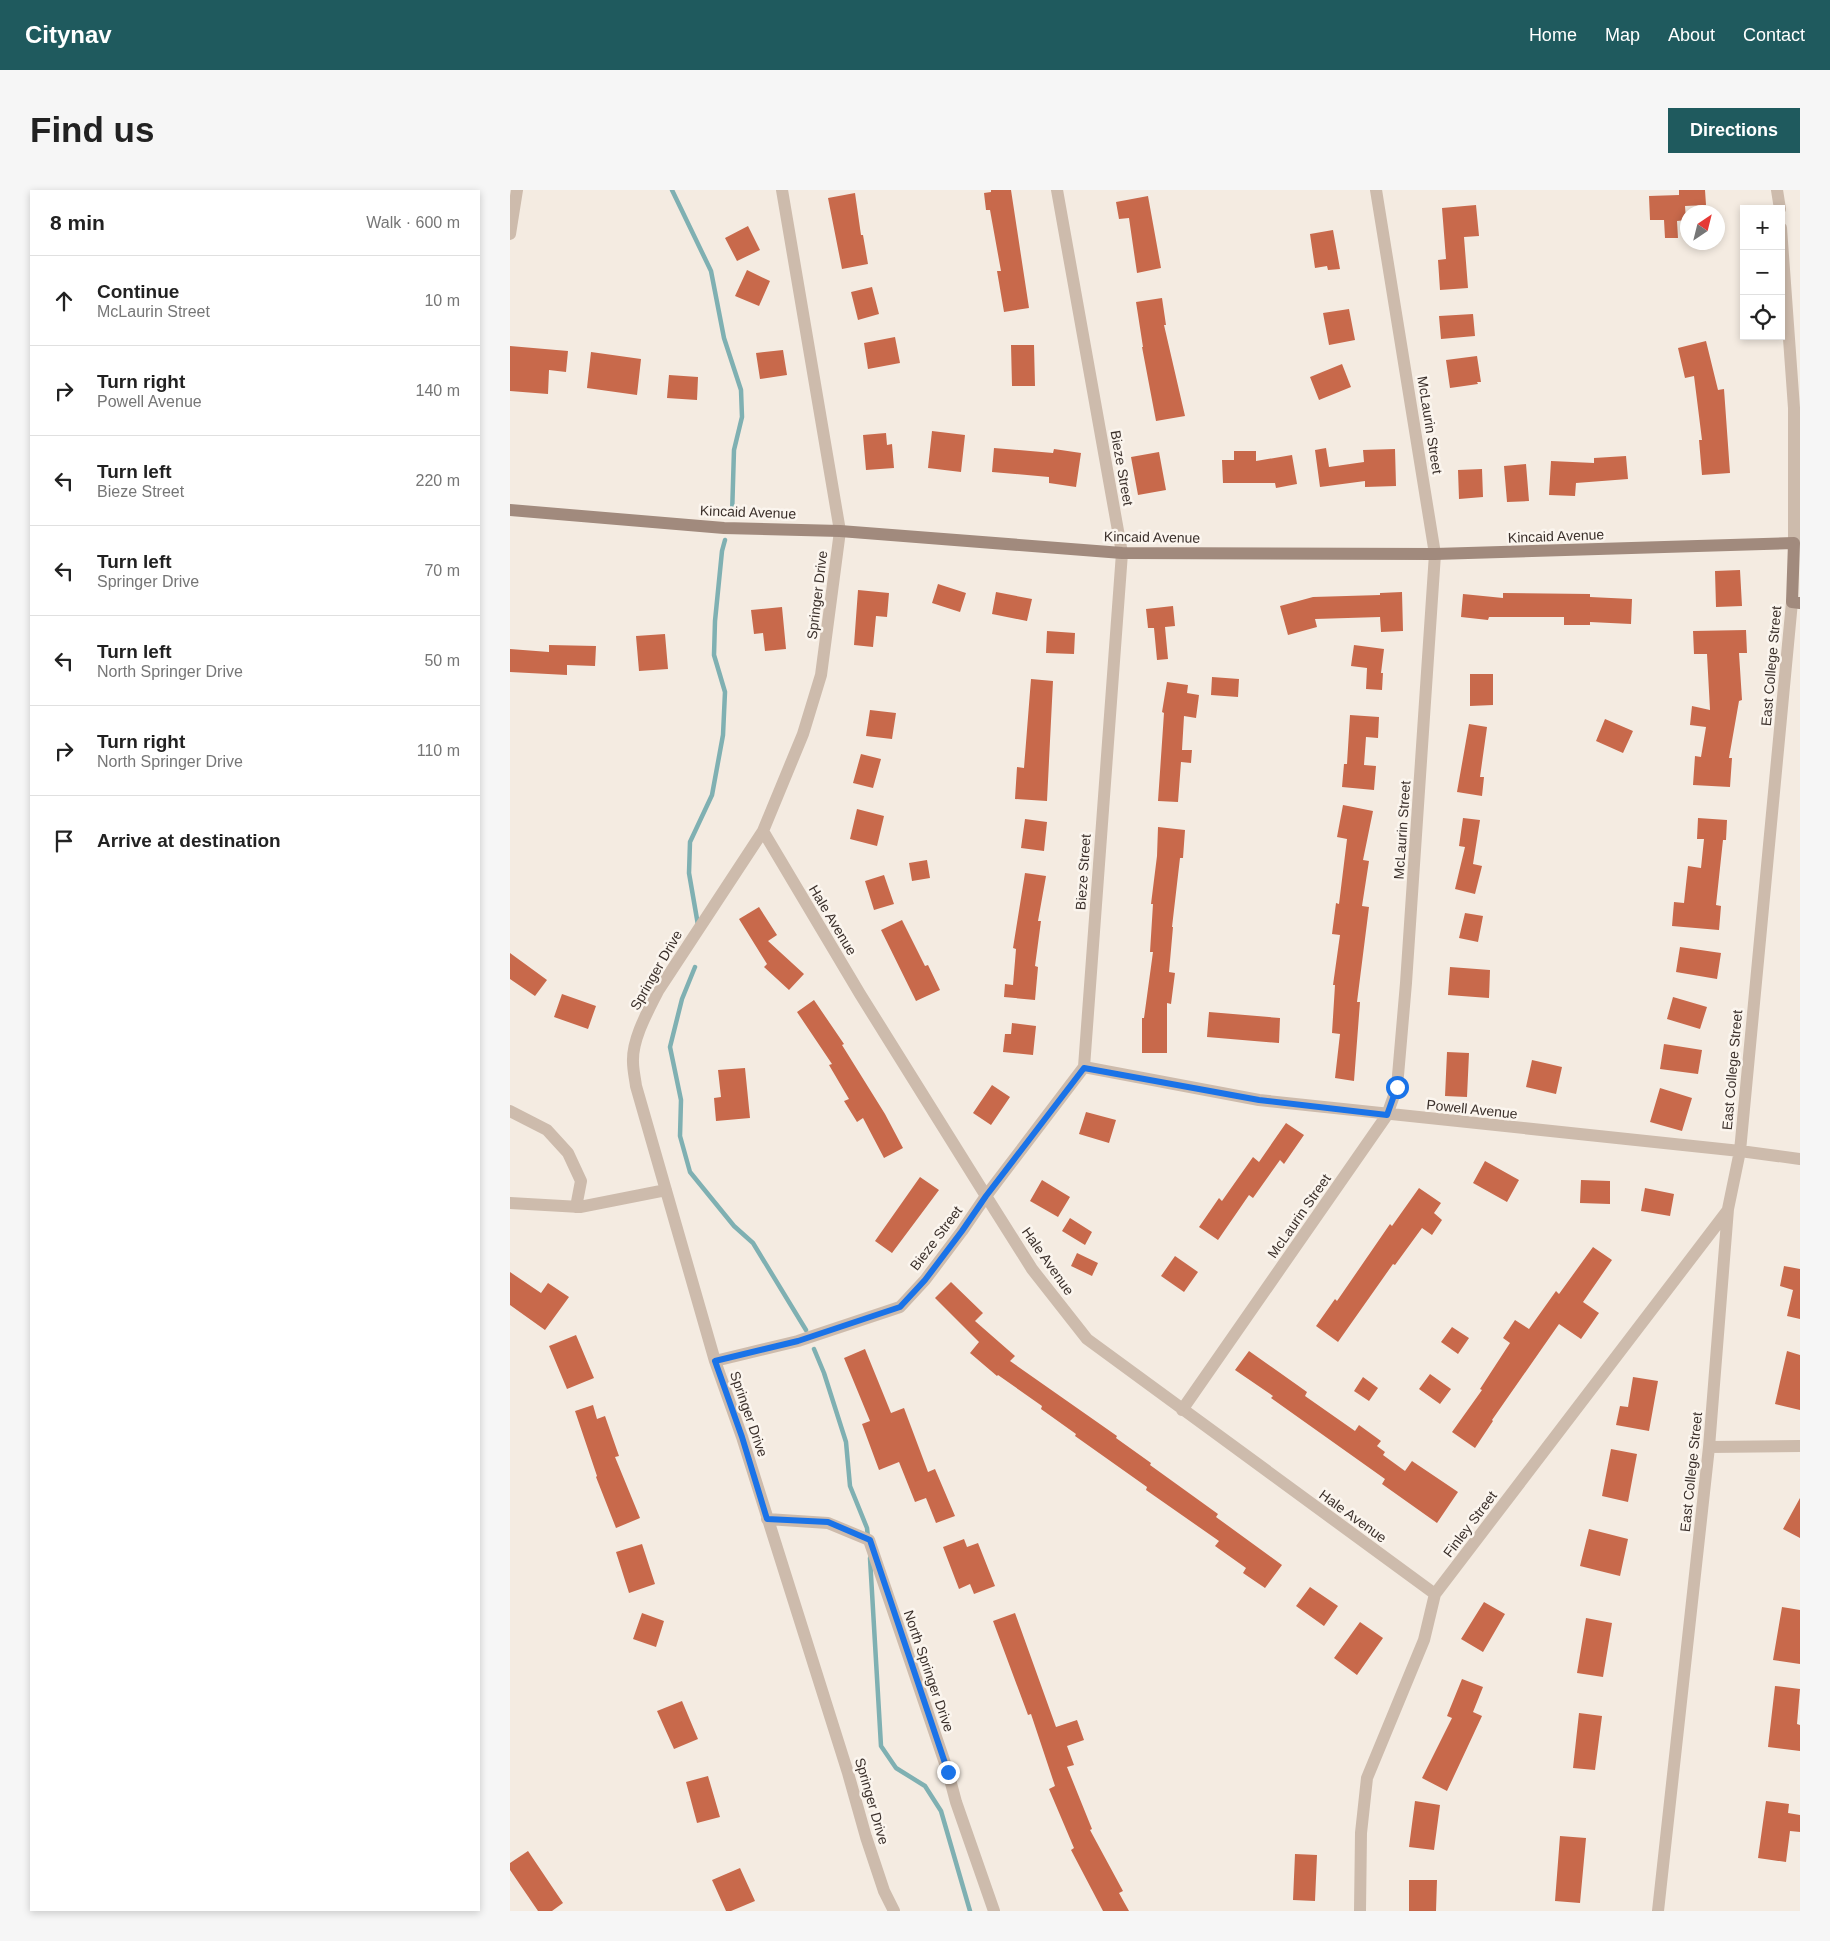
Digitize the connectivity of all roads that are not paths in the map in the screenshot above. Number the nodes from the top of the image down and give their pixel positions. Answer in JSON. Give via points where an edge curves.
{"nodes":[{"id":1,"x":517,"y":190,"type":"edge"},
{"id":2,"x":782,"y":190,"type":"edge"},
{"id":3,"x":1057,"y":190,"type":"edge"},
{"id":4,"x":1376,"y":190,"type":"edge"},
{"id":5,"x":1777,"y":190,"type":"edge"},
{"id":6,"x":1779,"y":205,"type":"edge"},
{"id":7,"x":510,"y":234,"type":"edge"},
{"id":8,"x":1783,"y":250,"type":"edge"},
{"id":9,"x":510,"y":510,"type":"edge"},
{"id":10,"x":840,"y":530,"type":"junction"},
{"id":11,"x":1794,"y":544,"type":"junction"},
{"id":12,"x":1122,"y":553,"type":"junction"},
{"id":13,"x":1435,"y":554,"type":"junction"},
{"id":14,"x":1796,"y":603,"type":"edge"},
{"id":15,"x":763,"y":830,"type":"junction"},
{"id":16,"x":1084,"y":1068,"type":"junction"},
{"id":17,"x":510,"y":1110,"type":"edge"},
{"id":18,"x":1387,"y":1115,"type":"junction"},
{"id":19,"x":1740,"y":1151,"type":"junction"},
{"id":20,"x":1800,"y":1159,"type":"edge"},
{"id":21,"x":666,"y":1190,"type":"junction"},
{"id":22,"x":986,"y":1196,"type":"junction"},
{"id":23,"x":510,"y":1203,"type":"edge"},
{"id":24,"x":576,"y":1207,"type":"junction"},
{"id":25,"x":1728,"y":1209,"type":"junction"},
{"id":26,"x":715,"y":1361,"type":"junction"},
{"id":27,"x":1182,"y":1410,"type":"junction"},
{"id":28,"x":1800,"y":1446,"type":"edge"},
{"id":29,"x":1709,"y":1447,"type":"junction"},
{"id":30,"x":767,"y":1519,"type":"junction"},
{"id":31,"x":1435,"y":1594,"type":"junction"},
{"id":32,"x":894,"y":1911,"type":"edge"},
{"id":33,"x":994,"y":1911,"type":"edge"},
{"id":34,"x":1360,"y":1911,"type":"edge"},
{"id":35,"x":1658,"y":1911,"type":"edge"}],
"edges":[{"from":1,"to":7,"type":"street"},
{"from":2,"to":10,"type":"street","name":"Springer Drive"},
{"from":3,"to":12,"type":"street","name":"Bieze Street"},
{"from":4,"to":13,"type":"street","name":"McLaurin Street"},
{"from":5,"to":6,"type":"street"},
{"from":8,"to":11,"type":"street","name":"East College Street","via":[[1794,408]]},
{"from":9,"to":10,"type":"street","name":"Kincaid Avenue","via":[[724,528]]},
{"from":10,"to":12,"type":"street","name":"Kincaid Avenue"},
{"from":10,"to":15,"type":"street","name":"Springer Drive","via":[[821,675],[806,726]]},
{"from":11,"to":13,"type":"street","name":"Kincaid Avenue"},
{"from":11,"to":14,"type":"street","name":"East College Street"},
{"from":12,"to":13,"type":"street","name":"Kincaid Avenue"},
{"from":12,"to":16,"type":"street","name":"Bieze Street"},
{"from":13,"to":18,"type":"street","name":"McLaurin Street","via":[[1406,983],[1397,1087]]},
{"from":14,"to":19,"type":"street","name":"East College Street"},
{"from":15,"to":21,"type":"street","name":"Springer Drive","via":[[658,991],[637,1037],[632,1061],[636,1086]]},
{"from":15,"to":22,"type":"street","name":"Hale Avenue"},
{"from":16,"to":18,"type":"street","name":"Powell Avenue","via":[[1259,1100]]},
{"from":16,"to":22,"type":"street","name":"Bieze Street"},
{"from":17,"to":24,"type":"street","via":[[547,1130],[568,1154],[581,1181]]},
{"from":18,"to":19,"type":"street","name":"Powell Avenue"},
{"from":18,"to":27,"type":"street","name":"McLaurin Street"},
{"from":19,"to":20,"type":"street","name":"Powell Avenue"},
{"from":19,"to":25,"type":"street","name":"East College Street"},
{"from":21,"to":24,"type":"street"},
{"from":21,"to":26,"type":"street","name":"Springer Drive"},
{"from":22,"to":26,"type":"street","name":"Bieze Street","via":[[925,1280],[900,1307],[798,1341]]},
{"from":22,"to":27,"type":"street","name":"Hale Avenue","via":[[1032,1269],[1087,1339]]},
{"from":23,"to":24,"type":"street"},
{"from":25,"to":29,"type":"street","name":"East College Street"},
{"from":25,"to":31,"type":"street","name":"Finley Street"},
{"from":26,"to":30,"type":"street","name":"Springer Drive"},
{"from":27,"to":31,"type":"street","name":"Hale Avenue"},
{"from":28,"to":29,"type":"street"},
{"from":29,"to":35,"type":"street","name":"East College Street"},
{"from":30,"to":32,"type":"street","name":"Springer Drive","via":[[866,1838]]},
{"from":30,"to":33,"type":"street","name":"North Springer Drive","via":[[828,1522],[870,1540]]},
{"from":31,"to":34,"type":"street","name":"Finley Street","via":[[1424,1640],[1368,1778],[1361,1833]]}]}
